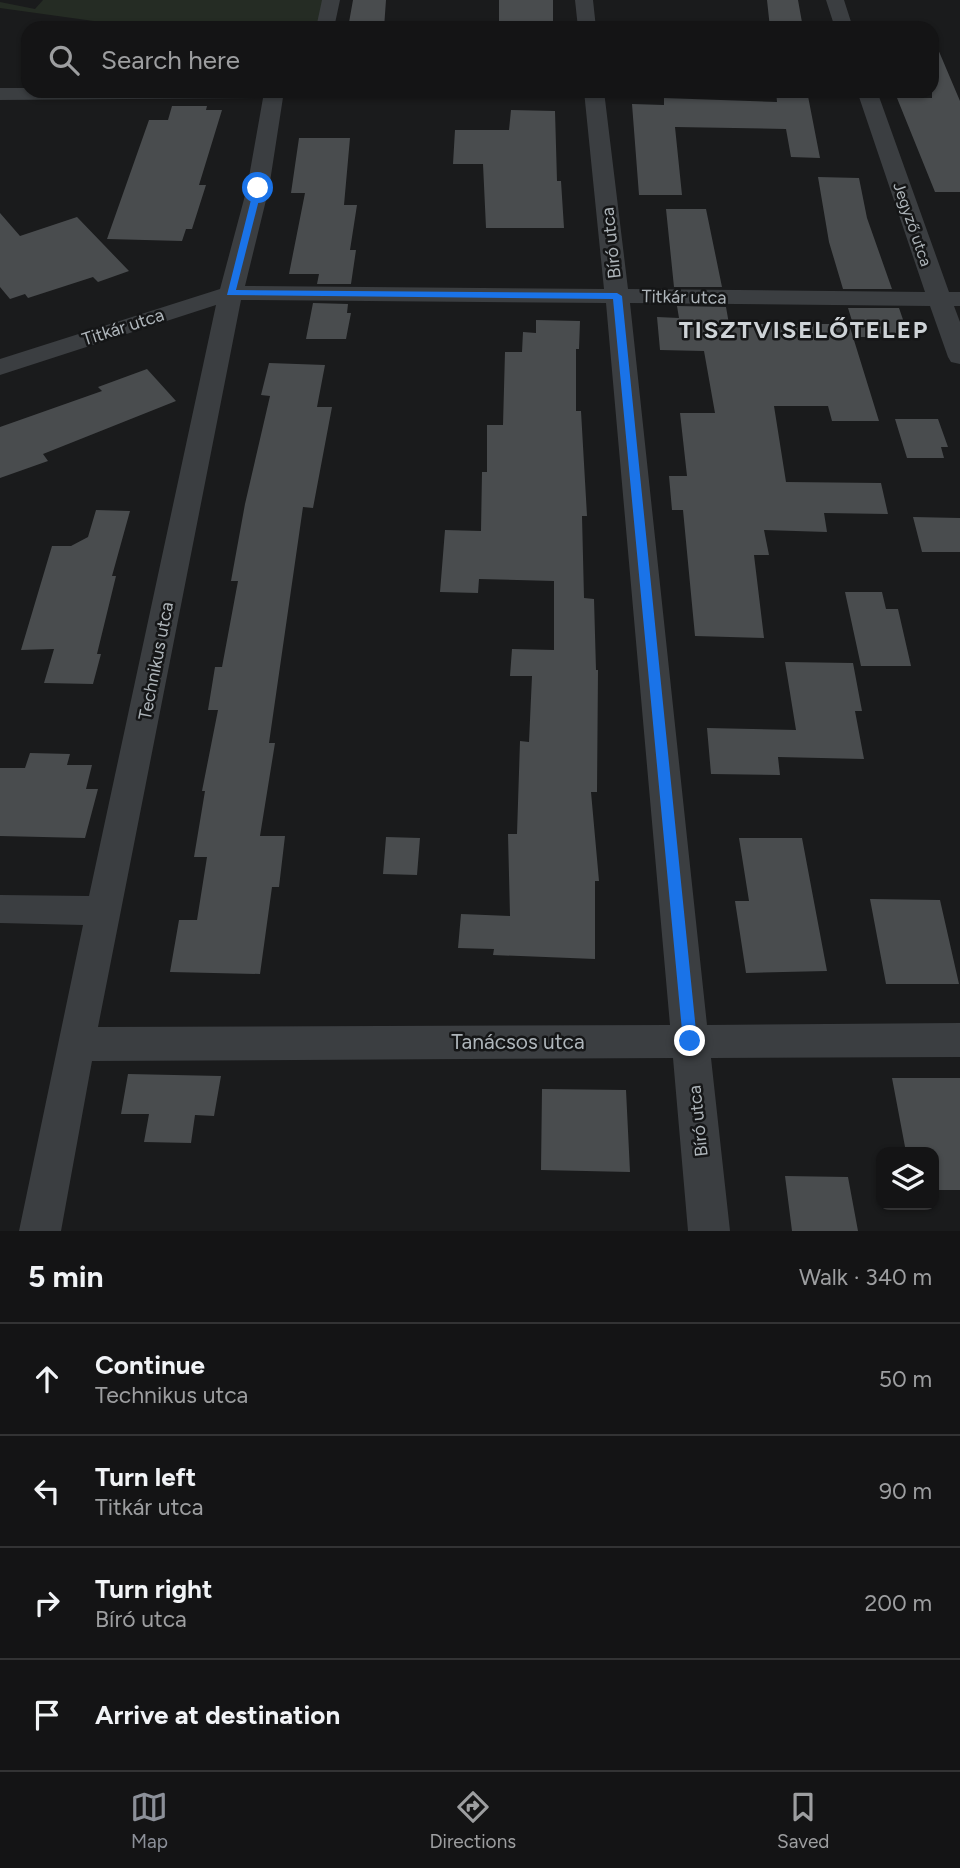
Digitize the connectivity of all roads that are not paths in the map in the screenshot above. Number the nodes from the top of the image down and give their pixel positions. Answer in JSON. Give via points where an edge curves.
{"nodes":[{"id":1,"x":331,"y":0,"type":"edge"},
{"id":2,"x":584,"y":0,"type":"edge"},
{"id":3,"x":835,"y":0,"type":"edge"},
{"id":4,"x":326,"y":21,"type":"edge"},
{"id":5,"x":586,"y":21,"type":"edge"},
{"id":6,"x":842,"y":21,"type":"edge"},
{"id":7,"x":0,"y":94,"type":"edge"},
{"id":8,"x":21,"y":94,"type":"edge"},
{"id":9,"x":273,"y":98,"type":"edge"},
{"id":10,"x":595,"y":98,"type":"edge"},
{"id":11,"x":870,"y":98,"type":"edge"},
{"id":12,"x":230,"y":293,"type":"junction"},
{"id":13,"x":617,"y":296,"type":"junction"},
{"id":14,"x":950,"y":299,"type":"edge"},
{"id":15,"x":960,"y":357,"type":"edge"},
{"id":16,"x":0,"y":367,"type":"edge"},
{"id":17,"x":0,"y":909,"type":"edge"},
{"id":18,"x":105,"y":911,"type":"junction"},
{"id":19,"x":960,"y":1040,"type":"edge"},
{"id":20,"x":690,"y":1041,"type":"junction"},
{"id":21,"x":76,"y":1044,"type":"junction"},
{"id":22,"x":40,"y":1231,"type":"edge"},
{"id":23,"x":709,"y":1231,"type":"edge"}],
"edges":[{"from":1,"to":4,"type":"street"},
{"from":2,"to":5,"type":"street"},
{"from":3,"to":6,"type":"street"},
{"from":7,"to":8,"type":"street"},
{"from":9,"to":12,"type":"street","name":"Technikus utca","via":[[258,188]]},
{"from":10,"to":13,"type":"street","name":"Bíró utca"},
{"from":11,"to":14,"type":"street","name":"Jegyző utca"},
{"from":12,"to":13,"type":"street","name":"Titkár utca"},
{"from":12,"to":16,"type":"street","name":"Titkár utca"},
{"from":12,"to":18,"type":"street","name":"Technikus utca"},
{"from":13,"to":14,"type":"street","name":"Titkár utca"},
{"from":13,"to":20,"type":"street","name":"Bíró utca"},
{"from":14,"to":15,"type":"street","name":"Jegyző utca"},
{"from":17,"to":18,"type":"street"},
{"from":18,"to":21,"type":"street","name":"Technikus utca"},
{"from":19,"to":20,"type":"street","name":"Tanácsos utca"},
{"from":20,"to":21,"type":"street","name":"Tanácsos utca"},
{"from":20,"to":23,"type":"street","name":"Bíró utca"},
{"from":21,"to":22,"type":"street","name":"Technikus utca"}]}
